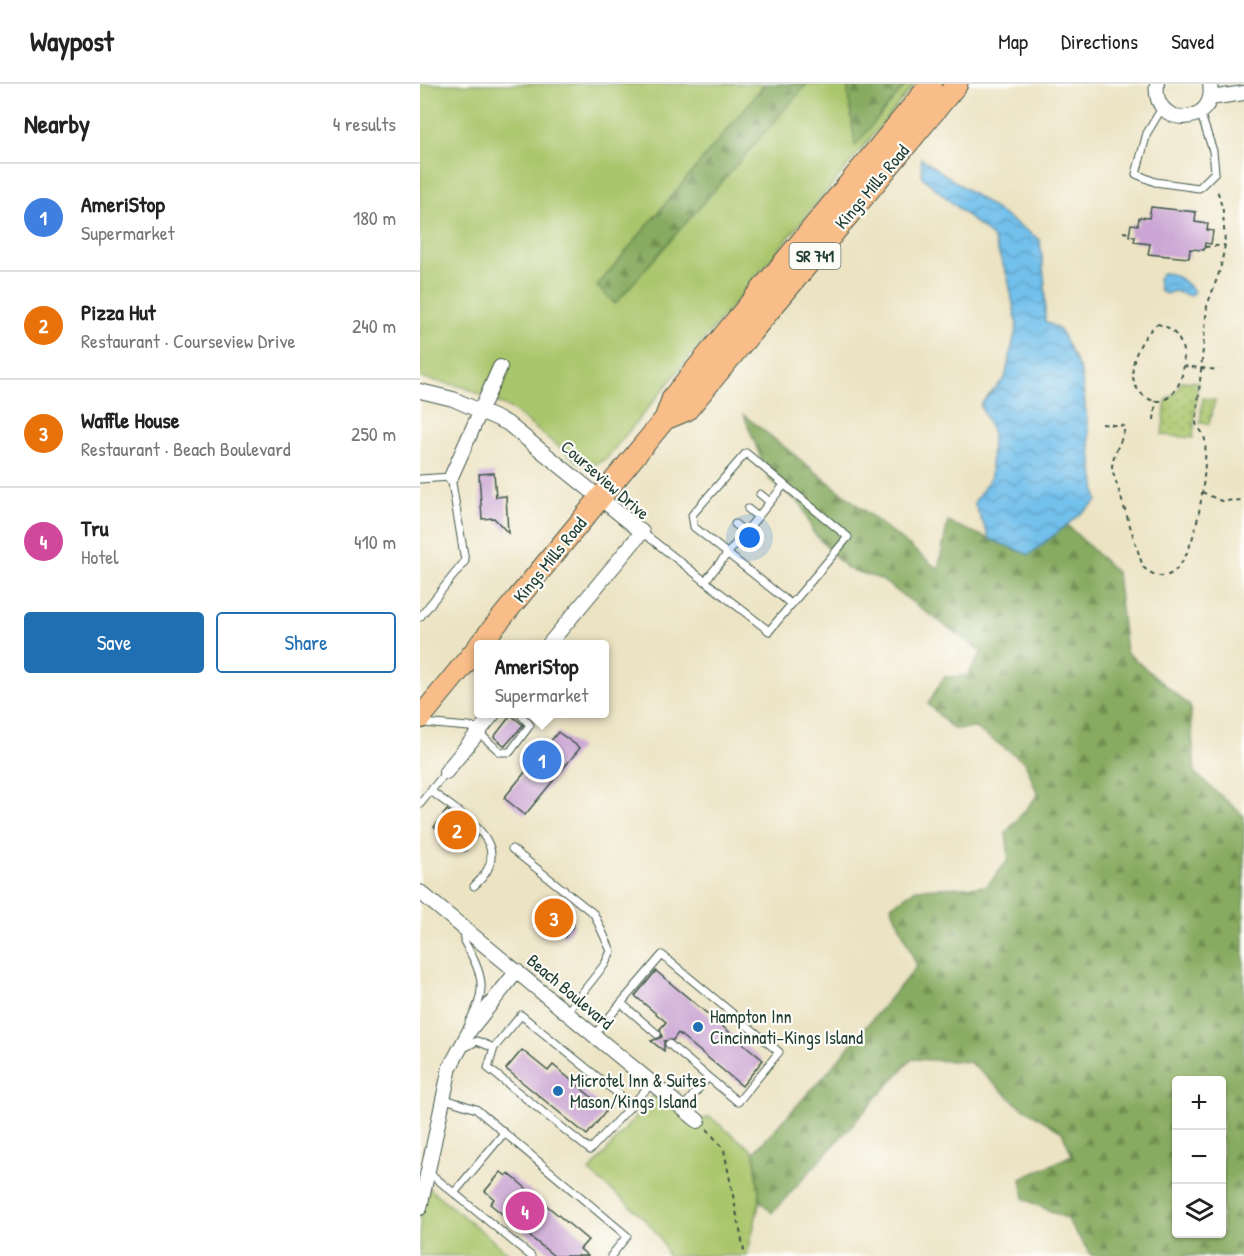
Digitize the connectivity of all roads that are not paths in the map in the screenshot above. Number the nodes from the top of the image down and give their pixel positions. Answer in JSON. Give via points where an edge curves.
{"nodes":[{"id":1,"x":931,"y":84,"type":"edge"},
{"id":2,"x":957,"y":84,"type":"edge"},
{"id":3,"x":1156,"y":84,"type":"edge"},
{"id":4,"x":1218,"y":84,"type":"edge"},
{"id":5,"x":1210,"y":91,"type":"edge"},
{"id":6,"x":1244,"y":91,"type":"edge"},
{"id":7,"x":1162,"y":108,"type":"junction"},
{"id":8,"x":1200,"y":112,"type":"junction"},
{"id":9,"x":500,"y":367,"type":"dead end"},
{"id":10,"x":420,"y":391,"type":"edge"},
{"id":11,"x":481,"y":409,"type":"junction"},
{"id":12,"x":665,"y":419,"type":"junction"},
{"id":13,"x":732,"y":469,"type":"junction"},
{"id":14,"x":739,"y":475,"type":"dead end"},
{"id":15,"x":451,"y":477,"type":"junction"},
{"id":16,"x":420,"y":479,"type":"edge"},
{"id":17,"x":718,"y":485,"type":"junction"},
{"id":18,"x":784,"y":485,"type":"junction"},
{"id":19,"x":725,"y":491,"type":"dead end"},
{"id":20,"x":760,"y":494,"type":"dead end"},
{"id":21,"x":601,"y":498,"type":"junction"},
{"id":22,"x":705,"y":499,"type":"junction"},
{"id":23,"x":770,"y":502,"type":"junction"},
{"id":24,"x":712,"y":505,"type":"dead end"},
{"id":25,"x":748,"y":509,"type":"dead end"},
{"id":26,"x":758,"y":517,"type":"junction"},
{"id":27,"x":735,"y":524,"type":"dead end"},
{"id":28,"x":642,"y":532,"type":"junction"},
{"id":29,"x":745,"y":532,"type":"junction"},
{"id":30,"x":728,"y":554,"type":"junction"},
{"id":31,"x":705,"y":581,"type":"junction"},
{"id":32,"x":791,"y":604,"type":"junction"},
{"id":33,"x":420,"y":617,"type":"edge"},
{"id":34,"x":484,"y":640,"type":"edge"},
{"id":35,"x":553,"y":640,"type":"edge"},
{"id":36,"x":474,"y":652,"type":"edge"},
{"id":37,"x":420,"y":718,"type":"edge"},
{"id":38,"x":490,"y":718,"type":"edge"},
{"id":39,"x":524,"y":718,"type":"edge"},
{"id":40,"x":420,"y":723,"type":"edge"},
{"id":41,"x":480,"y":730,"type":"junction"},
{"id":42,"x":446,"y":772,"type":"joint"},
{"id":43,"x":430,"y":790,"type":"junction"},
{"id":44,"x":420,"y":804,"type":"edge"},
{"id":45,"x":512,"y":849,"type":"dead end"},
{"id":46,"x":474,"y":886,"type":"dead end"},
{"id":47,"x":420,"y":891,"type":"edge"},
{"id":48,"x":466,"y":930,"type":"junction"},
{"id":49,"x":517,"y":971,"type":"junction"},
{"id":50,"x":621,"y":1003,"type":"junction"},
{"id":51,"x":567,"y":1012,"type":"junction"},
{"id":52,"x":657,"y":1034,"type":"dead end"},
{"id":53,"x":594,"y":1035,"type":"junction"},
{"id":54,"x":669,"y":1044,"type":"dead end"},
{"id":55,"x":494,"y":1048,"type":"junction"},
{"id":56,"x":457,"y":1052,"type":"junction"},
{"id":57,"x":708,"y":1077,"type":"junction"},
{"id":58,"x":652,"y":1083,"type":"junction"},
{"id":59,"x":442,"y":1098,"type":"junction"},
{"id":60,"x":632,"y":1105,"type":"junction"},
{"id":61,"x":683,"y":1108,"type":"junction"},
{"id":62,"x":698,"y":1121,"type":"road end"},
{"id":63,"x":504,"y":1132,"type":"junction"},
{"id":64,"x":424,"y":1180,"type":"edge"},
{"id":65,"x":454,"y":1193,"type":"junction"},
{"id":66,"x":420,"y":1208,"type":"edge"},
{"id":67,"x":531,"y":1256,"type":"edge"},
{"id":68,"x":611,"y":1256,"type":"edge"}],
"edges":[{"from":1,"to":12,"type":"main road","name":"Kings Mills Road","number":"SR 741","via":[[673,397]]},
{"from":2,"to":12,"type":"main road","name":"Kings Mills Road","number":"SR 741","via":[[687,410]]},
{"from":3,"to":7,"type":"street"},
{"from":4,"to":6,"type":"street"},
{"from":5,"to":6,"type":"street"},
{"from":5,"to":8,"type":"street"},
{"from":7,"to":8,"type":"street","via":[[1185,118]]},
{"from":7,"to":8,"type":"lane","via":[[1147,133],[1136,174],[1155,182],[1199,188],[1215,172]]},
{"from":9,"to":11,"type":"street"},
{"from":10,"to":11,"type":"street","name":"Courseview Drive"},
{"from":11,"to":15,"type":"street"},
{"from":11,"to":21,"type":"street","name":"Courseview Drive","via":[[526,437]]},
{"from":12,"to":21,"type":"main road","name":"Kings Mills Road","number":"SR 741"},
{"from":13,"to":14,"type":"lane"},
{"from":13,"to":17,"type":"lane"},
{"from":13,"to":18,"type":"lane","via":[[746,453]]},
{"from":15,"to":16,"type":"lane"},
{"from":15,"to":33,"type":"lane","via":[[465,561]]},
{"from":17,"to":19,"type":"lane"},
{"from":17,"to":22,"type":"lane"},
{"from":18,"to":23,"type":"lane"},
{"from":18,"to":32,"type":"lane","via":[[848,537]]},
{"from":20,"to":23,"type":"lane"},
{"from":21,"to":28,"type":"street","name":"Courseview Drive"},
{"from":21,"to":34,"type":"main road","name":"Kings Mills Road","number":"SR 741"},
{"from":22,"to":24,"type":"lane"},
{"from":22,"to":30,"type":"lane","via":[[693,515],[694,527]]},
{"from":23,"to":26,"type":"lane"},
{"from":25,"to":26,"type":"lane"},
{"from":26,"to":29,"type":"lane"},
{"from":27,"to":29,"type":"lane"},
{"from":28,"to":31,"type":"lane"},
{"from":28,"to":35,"type":"street","name":"Courseview Drive"},
{"from":29,"to":30,"type":"lane"},
{"from":30,"to":31,"type":"lane"},
{"from":30,"to":32,"type":"lane"},
{"from":31,"to":32,"type":"lane","via":[[769,631]]},
{"from":36,"to":37,"type":"main road","name":"Kings Mills Road","number":"SR 741"},
{"from":38,"to":41,"type":"street"},
{"from":39,"to":41,"type":"lane","via":[[530,725],[510,752],[501,752]]},
{"from":40,"to":41,"type":"lane"},
{"from":41,"to":42,"type":"street"},
{"from":42,"to":43,"type":"lane"},
{"from":43,"to":44,"type":"lane"},
{"from":43,"to":46,"type":"lane","via":[[490,843],[490,868]]},
{"from":45,"to":51,"type":"lane","via":[[594,914],[611,951]]},
{"from":47,"to":48,"type":"street","name":"Beach Boulevard"},
{"from":48,"to":49,"type":"street","name":"Beach Boulevard"},
{"from":48,"to":56,"type":"lane","via":[[464,941],[479,967],[482,986],[478,1007]]},
{"from":49,"to":51,"type":"street","name":"Beach Boulevard"},
{"from":49,"to":56,"type":"street"},
{"from":50,"to":52,"type":"lane"},
{"from":50,"to":53,"type":"lane"},
{"from":50,"to":57,"type":"lane","via":[[662,955],[779,1052],[738,1102]]},
{"from":51,"to":53,"type":"street","name":"Beach Boulevard"},
{"from":53,"to":58,"type":"street","name":"Beach Boulevard"},
{"from":54,"to":57,"type":"lane"},
{"from":55,"to":56,"type":"lane","via":[[477,1041]]},
{"from":55,"to":60,"type":"lane","via":[[521,1015]]},
{"from":55,"to":60,"type":"lane","via":[[488,1068],[590,1150]]},
{"from":56,"to":59,"type":"street"},
{"from":57,"to":61,"type":"lane"},
{"from":58,"to":60,"type":"lane"},
{"from":58,"to":61,"type":"street","name":"Beach Boulevard"},
{"from":59,"to":63,"type":"lane","via":[[476,1109]]},
{"from":59,"to":64,"type":"street"},
{"from":61,"to":62,"type":"street","name":"Beach Boulevard"},
{"from":63,"to":65,"type":"lane"},
{"from":63,"to":68,"type":"lane","via":[[627,1236]]},
{"from":64,"to":65,"type":"lane"},
{"from":64,"to":66,"type":"street"},
{"from":65,"to":67,"type":"lane"}]}
